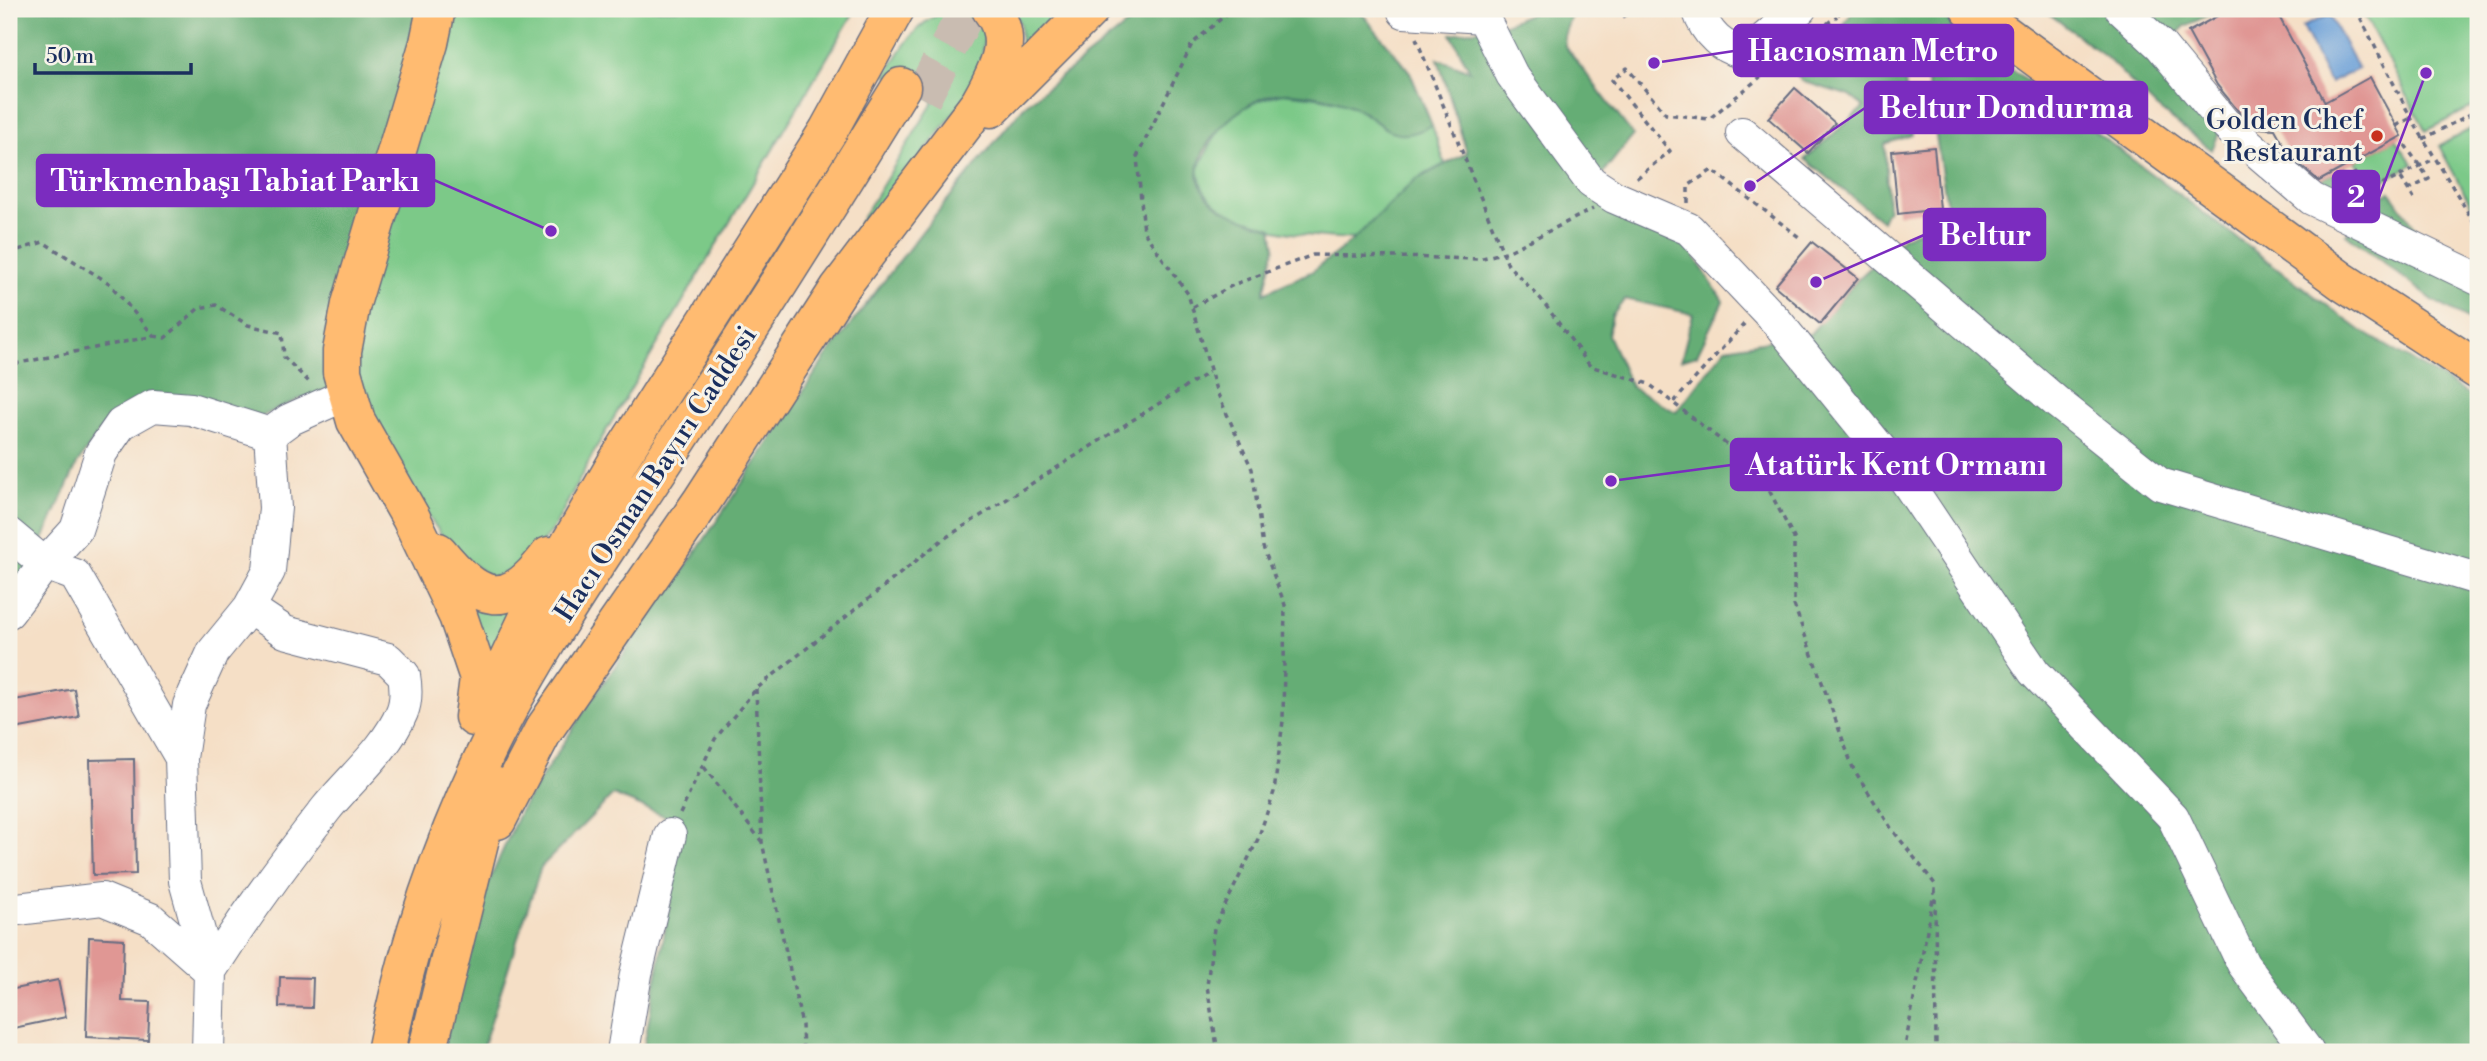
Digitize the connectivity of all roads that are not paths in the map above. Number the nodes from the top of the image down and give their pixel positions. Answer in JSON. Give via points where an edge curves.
{"nodes":[{"id":1,"x":436,"y":9,"type":"edge"},
{"id":2,"x":991,"y":9,"type":"edge"},
{"id":3,"x":1090,"y":9,"type":"edge"},
{"id":4,"x":1698,"y":9,"type":"edge"},
{"id":5,"x":1800,"y":9,"type":"edge"},
{"id":6,"x":1970,"y":9,"type":"edge"},
{"id":7,"x":2015,"y":9,"type":"edge"},
{"id":8,"x":2122,"y":9,"type":"edge"},
{"id":9,"x":901,"y":12,"type":"edge"},
{"id":10,"x":1404,"y":12,"type":"road end"},
{"id":11,"x":1742,"y":133,"type":"dead end"},
{"id":12,"x":931,"y":169,"type":"junction"},
{"id":13,"x":2478,"y":279,"type":"edge"},
{"id":14,"x":2478,"y":345,"type":"edge"},
{"id":15,"x":2478,"y":370,"type":"edge"},
{"id":16,"x":347,"y":394,"type":"junction"},
{"id":17,"x":270,"y":434,"type":"junction"},
{"id":18,"x":616,"y":464,"type":"junction"},
{"id":19,"x":411,"y":518,"type":"junction"},
{"id":20,"x":9,"y":534,"type":"edge"},
{"id":21,"x":44,"y":564,"type":"junction"},
{"id":22,"x":2478,"y":579,"type":"edge"},
{"id":23,"x":249,"y":608,"type":"junction"},
{"id":24,"x":9,"y":612,"type":"edge"},
{"id":25,"x":468,"y":746,"type":"junction"},
{"id":26,"x":181,"y":758,"type":"junction"},
{"id":27,"x":670,"y":835,"type":"road end"},
{"id":28,"x":473,"y":872,"type":"junction"},
{"id":29,"x":434,"y":873,"type":"junction"},
{"id":30,"x":9,"y":910,"type":"edge"},
{"id":31,"x":210,"y":971,"type":"junction"},
{"id":32,"x":208,"y":1052,"type":"edge"},
{"id":33,"x":386,"y":1052,"type":"edge"},
{"id":34,"x":427,"y":1052,"type":"edge"},
{"id":35,"x":622,"y":1052,"type":"edge"},
{"id":36,"x":2308,"y":1052,"type":"edge"}],
"edges":[{"from":1,"to":16,"type":"main road","via":[[351,304],[341,351]]},
{"from":2,"to":12,"type":"main road","via":[[1004,36],[998,71]]},
{"from":3,"to":12,"type":"main road"},
{"from":4,"to":5,"type":"street","via":[[1714,38],[1738,52],[1748,51]]},
{"from":6,"to":15,"type":"main road","via":[[2332,275]]},
{"from":7,"to":14,"type":"main road","via":[[2274,208]]},
{"from":8,"to":13,"type":"street","via":[[2161,46],[2226,125],[2312,199]]},
{"from":9,"to":18,"type":"main road","via":[[906,22],[885,54],[855,85]]},
{"from":10,"to":36,"type":"street","via":[[1483,17],[1512,75],[1603,203],[1689,229],[1761,305],[1904,478],[2034,672],[2173,817],[2243,964]]},
{"from":11,"to":22,"type":"street","via":[[2160,484]]},
{"from":12,"to":28,"type":"main road","via":[[839,289],[702,501],[577,678],[519,773]]},
{"from":16,"to":17,"type":"street","via":[[289,420]]},
{"from":16,"to":19,"type":"main road","via":[[356,421]]},
{"from":17,"to":21,"type":"street","via":[[191,410],[153,406],[121,424],[101,453],[76,530]]},
{"from":17,"to":23,"type":"street","via":[[275,508],[269,571]]},
{"from":18,"to":19,"type":"main road","via":[[534,576],[510,592],[483,593],[470,586]]},
{"from":18,"to":25,"type":"main road","via":[[535,604]]},
{"from":19,"to":25,"type":"main road","via":[[458,616],[479,678]]},
{"from":20,"to":21,"type":"street"},
{"from":21,"to":24,"type":"street"},
{"from":21,"to":26,"type":"street","via":[[75,575]]},
{"from":23,"to":26,"type":"street","via":[[213,652],[189,705]]},
{"from":23,"to":31,"type":"street","via":[[285,632],[388,659],[404,675],[406,691],[392,732],[285,863]]},
{"from":25,"to":29,"type":"main road","via":[[439,826]]},
{"from":26,"to":31,"type":"street","via":[[185,881]]},
{"from":27,"to":35,"type":"street"},
{"from":28,"to":29,"type":"main road","name":"Hacı Osman Bayırı Caddesi","via":[[487,813],[535,705],[845,225],[912,92],[826,209],[512,702]]},
{"from":28,"to":34,"type":"main road"},
{"from":29,"to":33,"type":"main road"},
{"from":30,"to":31,"type":"street","via":[[102,899],[151,919]]},
{"from":31,"to":32,"type":"street"}]}
